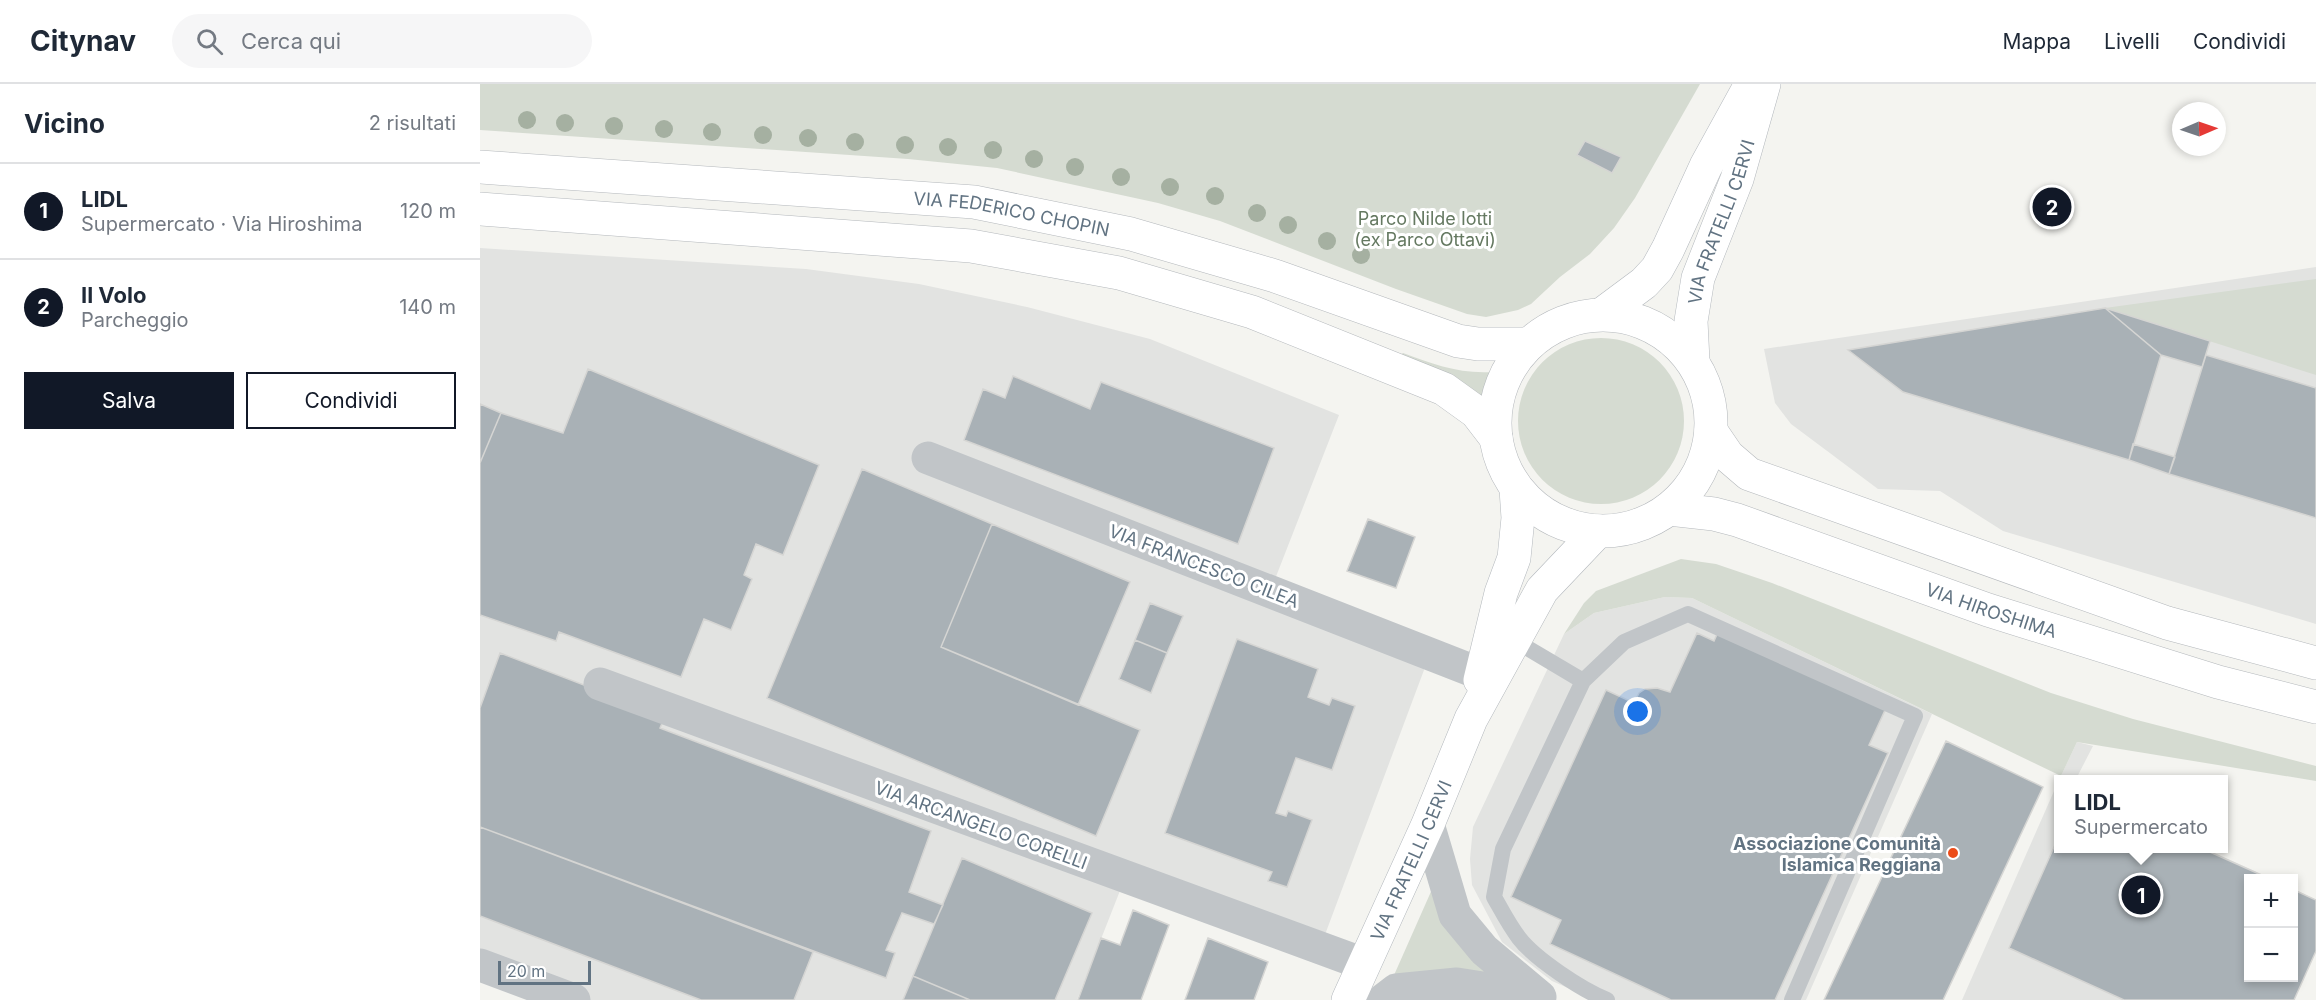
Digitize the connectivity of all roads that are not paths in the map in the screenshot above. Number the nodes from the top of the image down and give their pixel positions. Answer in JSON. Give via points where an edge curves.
{"nodes":[{"id":1,"x":1751,"y":84,"type":"edge"},
{"id":2,"x":1764,"y":84,"type":"edge"},
{"id":3,"x":480,"y":167,"type":"edge"},
{"id":4,"x":480,"y":209,"type":"edge"},
{"id":5,"x":1605,"y":312,"type":"junction"},
{"id":6,"x":1528,"y":344,"type":"junction"},
{"id":7,"x":1693,"y":361,"type":"junction"},
{"id":8,"x":1711,"y":431,"type":"junction"},
{"id":9,"x":1496,"y":438,"type":"junction"},
{"id":10,"x":928,"y":458,"type":"dead end"},
{"id":11,"x":1516,"y":489,"type":"junction"},
{"id":12,"x":1669,"y":509,"type":"junction"},
{"id":13,"x":1598,"y":531,"type":"junction"},
{"id":14,"x":1514,"y":640,"type":"junction"},
{"id":15,"x":2316,"y":663,"type":"edge"},
{"id":16,"x":1481,"y":674,"type":"junction"},
{"id":17,"x":1583,"y":681,"type":"junction"},
{"id":18,"x":600,"y":684,"type":"dead end"},
{"id":19,"x":2316,"y":707,"type":"edge"},
{"id":20,"x":1471,"y":719,"type":"junction"},
{"id":21,"x":1428,"y":824,"type":"junction"},
{"id":22,"x":1364,"y":964,"type":"junction"},
{"id":23,"x":480,"y":965,"type":"edge"},
{"id":24,"x":533,"y":993,"type":"edge"},
{"id":25,"x":1543,"y":999,"type":"edge"},
{"id":26,"x":574,"y":1000,"type":"edge"},
{"id":27,"x":1348,"y":1000,"type":"edge"},
{"id":28,"x":1383,"y":1000,"type":"edge"},
{"id":29,"x":1607,"y":1000,"type":"edge"},
{"id":30,"x":1792,"y":1000,"type":"edge"}],
"edges":[{"from":1,"to":5,"type":"main road","name":"VIA FRATELLI CERVI","via":[[1657,269]]},
{"from":2,"to":7,"type":"main road","name":"VIA FRATELLI CERVI","via":[[1737,179],[1698,278],[1691,321]]},
{"from":3,"to":6,"type":"main road","name":"VIA FEDERICO CHOPIN","via":[[974,202],[1131,234],[1275,276],[1458,341]]},
{"from":4,"to":9,"type":"main road","name":"VIA FEDERICO CHOPIN","via":[[971,246],[1119,273],[1252,312],[1444,389],[1476,412]]},
{"from":5,"to":6,"type":"main road","name":"VIA FRATELLI CERVI","via":[[1577,316]]},
{"from":5,"to":7,"type":"main road","name":"VIA FRATELLI CERVI","via":[[1639,318],[1670,335]]},
{"from":6,"to":9,"type":"main road","name":"VIA FRATELLI CERVI","via":[[1506,377],[1498,407]]},
{"from":7,"to":8,"type":"main road","name":"VIA FRATELLI CERVI","via":[[1708,395]]},
{"from":8,"to":12,"type":"main road","name":"VIA FRATELLI CERVI","via":[[1705,460],[1691,485]]},
{"from":8,"to":15,"type":"main road","via":[[1728,456],[1749,474],[2167,623]]},
{"from":9,"to":11,"type":"main road","name":"VIA FRATELLI CERVI","via":[[1502,465]]},
{"from":10,"to":16,"type":"street","name":"VIA FRANCESCO CILEA"},
{"from":11,"to":13,"type":"main road","name":"VIA FRATELLI CERVI","via":[[1539,511],[1566,526]]},
{"from":11,"to":16,"type":"main road","name":"VIA FRATELLI CERVI","via":[[1514,558],[1501,592]]},
{"from":12,"to":13,"type":"main road","name":"VIA FRATELLI CERVI","via":[[1624,529]]},
{"from":12,"to":19,"type":"main road","name":"VIA HIROSHIMA","via":[[1737,520],[2021,621],[2218,682]]},
{"from":13,"to":14,"type":"main road","name":"VIA FRATELLI CERVI","via":[[1542,590]]},
{"from":14,"to":17,"type":"lane"},
{"from":14,"to":20,"type":"main road","name":"VIA FRATELLI CERVI"},
{"from":16,"to":20,"type":"main road","name":"VIA FRATELLI CERVI"},
{"from":17,"to":29,"type":"lane","via":[[1503,849],[1494,897],[1520,939],[1557,971]]},
{"from":17,"to":30,"type":"lane","via":[[1624,642],[1688,614],[1915,716]]},
{"from":18,"to":22,"type":"street","name":"VIA ARCANGELO CORELLI"},
{"from":20,"to":21,"type":"main road","name":"VIA FRATELLI CERVI"},
{"from":21,"to":22,"type":"main road","name":"VIA FRATELLI CERVI"},
{"from":21,"to":25,"type":"street","via":[[1455,915],[1484,950]]},
{"from":22,"to":27,"type":"main road","name":"VIA FRATELLI CERVI"},
{"from":23,"to":24,"type":"street"},
{"from":24,"to":26,"type":"street"},
{"from":25,"to":28,"type":"street","via":[[1457,984],[1396,990]]}]}
